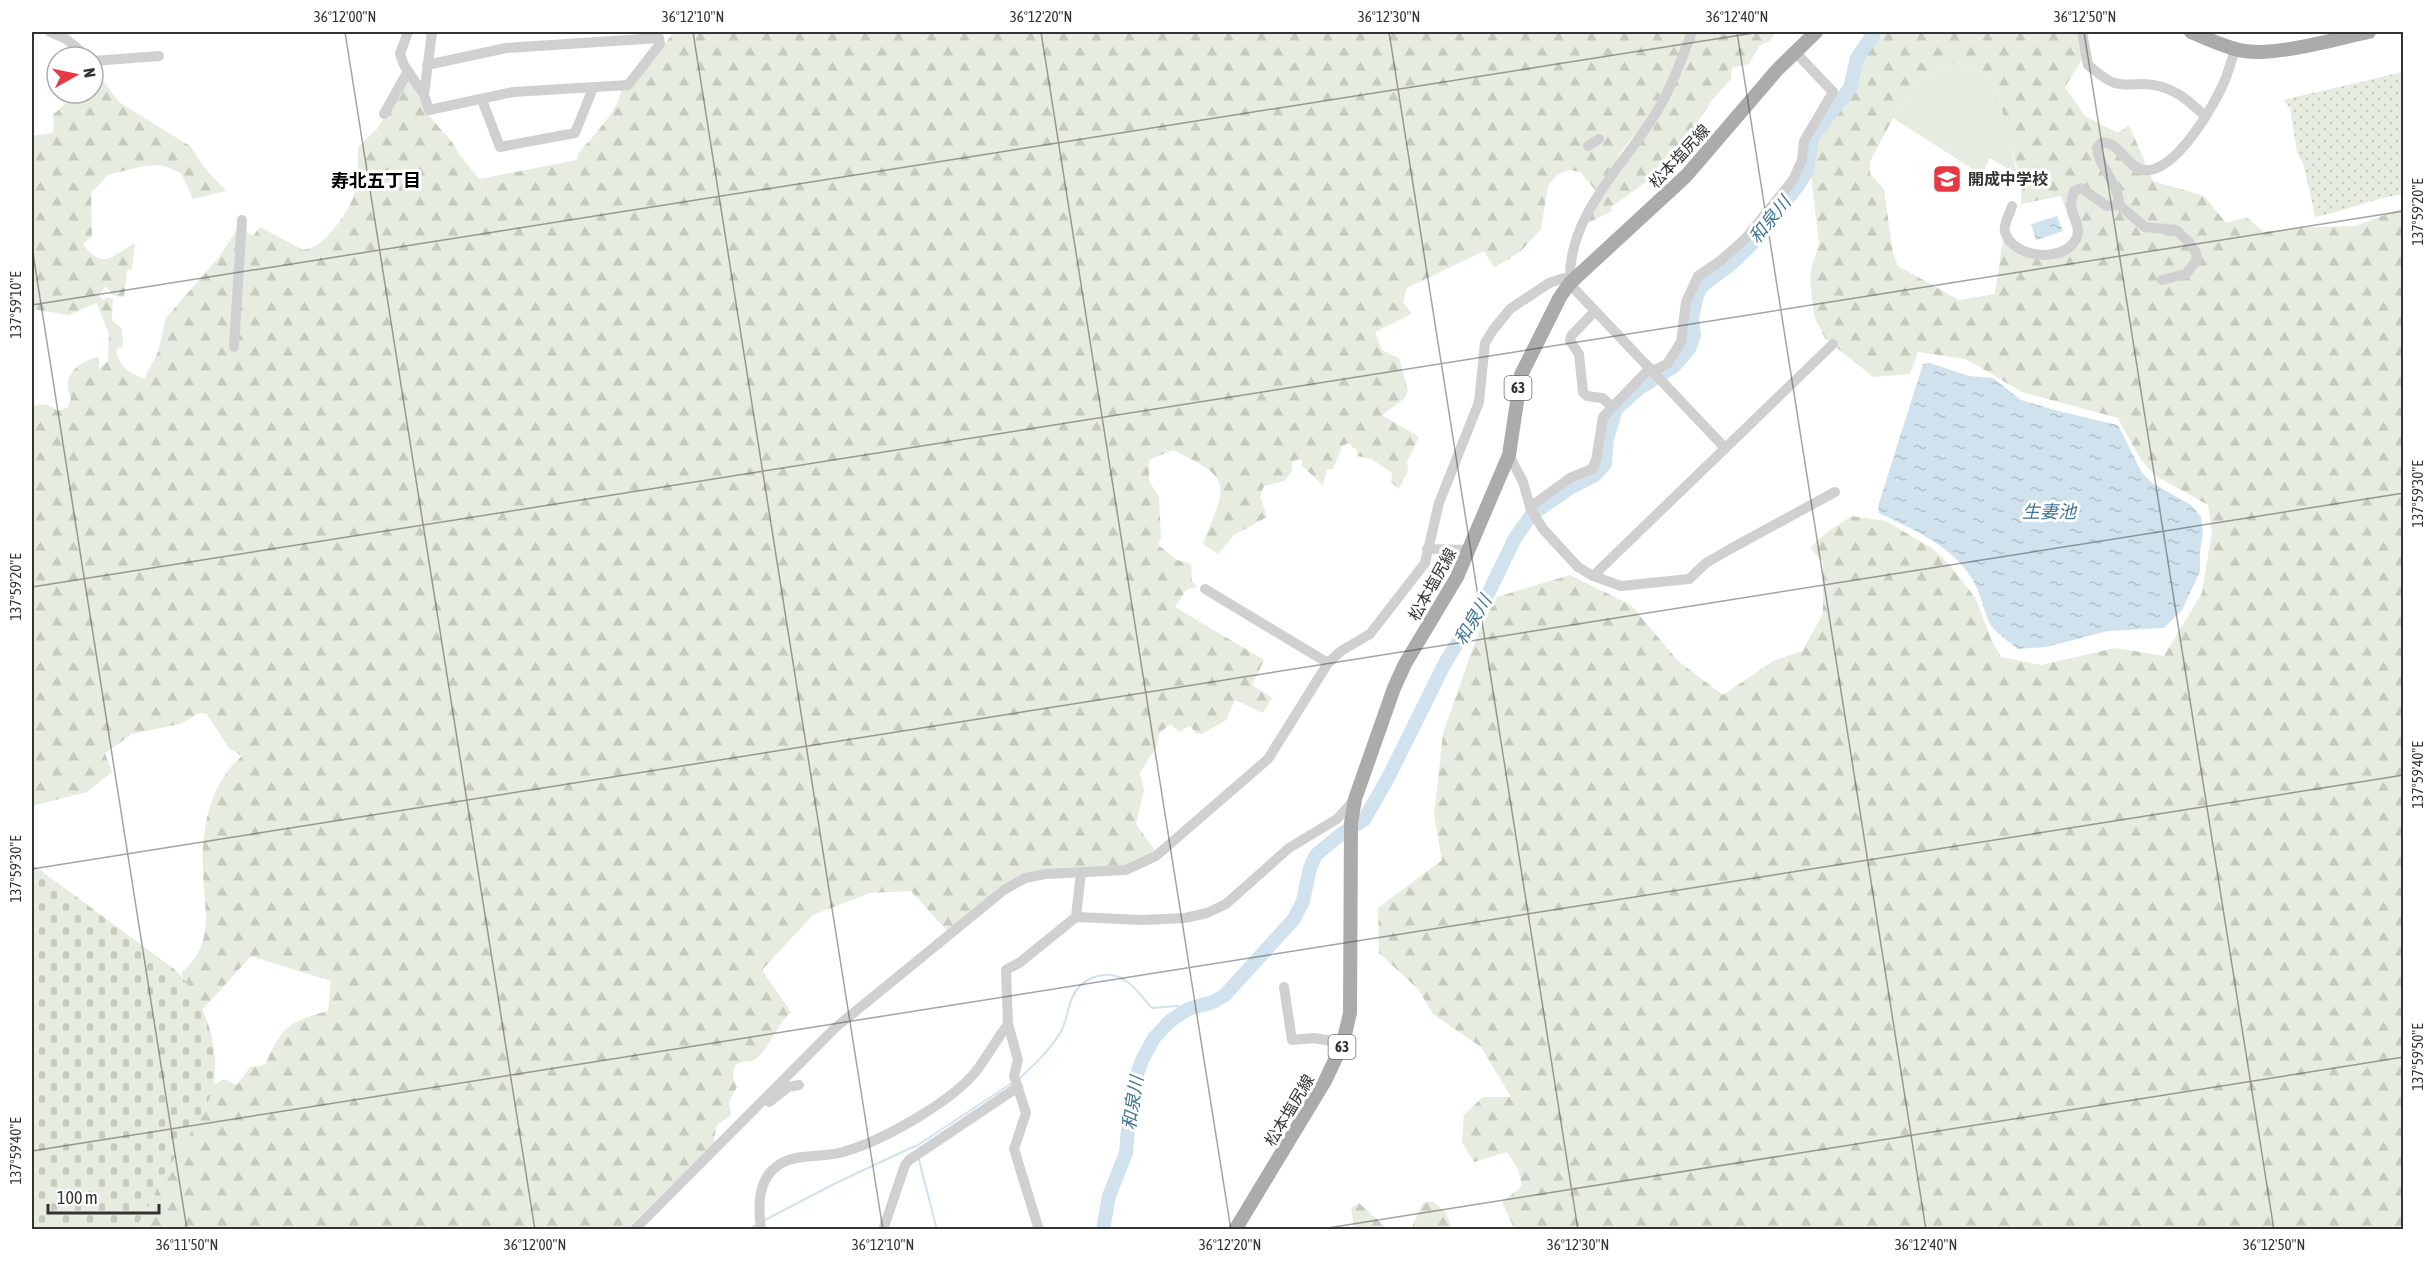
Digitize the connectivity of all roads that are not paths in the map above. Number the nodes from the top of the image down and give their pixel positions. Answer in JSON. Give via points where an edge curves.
{"nodes":[{"id":1,"x":50,"y":32,"type":"edge"},
{"id":2,"x":408,"y":32,"type":"edge"},
{"id":3,"x":432,"y":32,"type":"edge"},
{"id":4,"x":1692,"y":32,"type":"edge"},
{"id":5,"x":1816,"y":32,"type":"edge"},
{"id":6,"x":2082,"y":32,"type":"edge"},
{"id":7,"x":2191,"y":32,"type":"edge"},
{"id":8,"x":2369,"y":32,"type":"edge"},
{"id":9,"x":73,"y":45,"type":"edge"},
{"id":10,"x":2235,"y":49,"type":"junction"},
{"id":11,"x":159,"y":56,"type":"dead end"},
{"id":12,"x":1799,"y":56,"type":"dead end"},
{"id":13,"x":105,"y":61,"type":"edge"},
{"id":14,"x":427,"y":65,"type":"junction"},
{"id":15,"x":408,"y":71,"type":"junction"},
{"id":16,"x":593,"y":88,"type":"junction"},
{"id":17,"x":424,"y":95,"type":"junction"},
{"id":18,"x":482,"y":99,"type":"junction"},
{"id":19,"x":384,"y":114,"type":"dead end"},
{"id":20,"x":2205,"y":116,"type":"junction"},
{"id":21,"x":1599,"y":139,"type":"dead end"},
{"id":22,"x":1588,"y":146,"type":"dead end"},
{"id":23,"x":2119,"y":205,"type":"junction"},
{"id":24,"x":2012,"y":206,"type":"dead end"},
{"id":25,"x":242,"y":220,"type":"dead end"},
{"id":26,"x":2162,"y":280,"type":"dead end"},
{"id":27,"x":1570,"y":283,"type":"junction"},
{"id":28,"x":1595,"y":311,"type":"junction"},
{"id":29,"x":1833,"y":344,"type":"dead end"},
{"id":30,"x":234,"y":346,"type":"dead end"},
{"id":31,"x":1651,"y":369,"type":"junction"},
{"id":32,"x":1612,"y":406,"type":"junction"},
{"id":33,"x":1725,"y":448,"type":"junction"},
{"id":34,"x":1509,"y":454,"type":"junction"},
{"id":35,"x":1835,"y":492,"type":"dead end"},
{"id":36,"x":1531,"y":508,"type":"junction"},
{"id":37,"x":1427,"y":549,"type":"junction"},
{"id":38,"x":1469,"y":550,"type":"junction"},
{"id":39,"x":1593,"y":576,"type":"junction"},
{"id":40,"x":1205,"y":589,"type":"dead end"},
{"id":41,"x":1328,"y":663,"type":"junction"},
{"id":42,"x":1355,"y":799,"type":"junction"},
{"id":43,"x":1081,"y":872,"type":"junction"},
{"id":44,"x":1076,"y":917,"type":"junction"},
{"id":45,"x":1288,"y":991,"type":"dead end"},
{"id":46,"x":1008,"y":1024,"type":"junction"},
{"id":47,"x":1343,"y":1043,"type":"junction"},
{"id":48,"x":1016,"y":1081,"type":"junction"},
{"id":49,"x":799,"y":1085,"type":"dead end"},
{"id":50,"x":757,"y":1106,"type":"junction"},
{"id":51,"x":634,"y":1230,"type":"edge"},
{"id":52,"x":761,"y":1230,"type":"edge"},
{"id":53,"x":883,"y":1230,"type":"edge"},
{"id":54,"x":1040,"y":1230,"type":"edge"},
{"id":55,"x":1235,"y":1230,"type":"edge"}],
"edges":[{"from":1,"to":9,"type":"street"},
{"from":2,"to":15,"type":"street","via":[[400,54]]},
{"from":3,"to":14,"type":"street"},
{"from":4,"to":27,"type":"street","via":[[1654,117],[1624,156],[1579,231]]},
{"from":5,"to":27,"type":"main road","name":"松本塩尻線","number":"63","via":[[1777,70],[1686,176]]},
{"from":6,"to":20,"type":"street","via":[[2088,65],[2100,74],[2115,84],[2157,85],[2172,90]]},
{"from":7,"to":10,"type":"main road"},
{"from":8,"to":10,"type":"main road","via":[[2271,51]]},
{"from":10,"to":20,"type":"street","via":[[2225,80]]},
{"from":11,"to":13,"type":"street"},
{"from":12,"to":31,"type":"street","via":[[1833,92],[1804,141],[1793,180],[1746,238],[1698,276],[1686,302],[1681,342],[1667,364]]},
{"from":14,"to":16,"type":"street","via":[[506,48],[659,38],[660,44],[628,85]]},
{"from":14,"to":17,"type":"street"},
{"from":15,"to":17,"type":"street"},
{"from":15,"to":19,"type":"street"},
{"from":16,"to":18,"type":"street","via":[[513,92]]},
{"from":16,"to":18,"type":"street","via":[[575,133],[500,147]]},
{"from":17,"to":18,"type":"street","via":[[429,110]]},
{"from":20,"to":23,"type":"street","via":[[2185,146],[2159,166],[2144,170],[2132,165],[2111,145],[2101,143],[2098,155],[2119,196]]},
{"from":21,"to":22,"type":"street"},
{"from":23,"to":24,"type":"street","via":[[2107,206],[2081,188],[2074,191],[2071,204],[2079,230],[2074,242],[2045,257],[2019,248],[2006,235]]},
{"from":23,"to":26,"type":"street","via":[[2145,227],[2176,230],[2196,253],[2191,271]]},
{"from":25,"to":30,"type":"street"},
{"from":27,"to":28,"type":"street"},
{"from":27,"to":34,"type":"main road","name":"松本塩尻線","number":"63","via":[[1521,375]]},
{"from":27,"to":37,"type":"street","via":[[1564,278],[1557,279],[1510,309],[1485,343],[1479,402],[1439,503]]},
{"from":28,"to":31,"type":"street"},
{"from":28,"to":32,"type":"street","via":[[1570,341],[1579,354],[1583,392]]},
{"from":29,"to":33,"type":"street"},
{"from":31,"to":32,"type":"street"},
{"from":31,"to":33,"type":"street"},
{"from":32,"to":36,"type":"street","via":[[1603,417],[1592,469],[1570,478]]},
{"from":33,"to":39,"type":"street"},
{"from":34,"to":36,"type":"street","via":[[1524,482]]},
{"from":34,"to":38,"type":"main road","name":"松本塩尻線","number":"63"},
{"from":35,"to":39,"type":"street","via":[[1715,558],[1689,579],[1621,586]]},
{"from":36,"to":39,"type":"street","via":[[1543,529],[1578,567]]},
{"from":37,"to":38,"type":"street"},
{"from":37,"to":41,"type":"street","via":[[1425,563],[1381,622]]},
{"from":38,"to":42,"type":"main road","name":"松本塩尻線","number":"63","via":[[1394,687]]},
{"from":40,"to":41,"type":"street"},
{"from":41,"to":43,"type":"street","via":[[1268,759],[1156,856],[1126,870]]},
{"from":42,"to":44,"type":"street","via":[[1337,819],[1289,848],[1226,904],[1207,913],[1143,920]]},
{"from":42,"to":47,"type":"main road","name":"松本塩尻線","number":"63","via":[[1351,829],[1350,1013]]},
{"from":43,"to":44,"type":"street"},
{"from":43,"to":50,"type":"street","via":[[1025,878],[1004,890],[835,1028]]},
{"from":44,"to":46,"type":"street","via":[[1006,970]]},
{"from":45,"to":47,"type":"street","via":[[1292,1040],[1314,1038]]},
{"from":46,"to":48,"type":"street","via":[[1018,1060]]},
{"from":46,"to":52,"type":"street","via":[[977,1070],[944,1101],[864,1146],[779,1164],[762,1185]]},
{"from":47,"to":55,"type":"main road","name":"松本塩尻線","number":"63","via":[[1325,1081]]},
{"from":48,"to":53,"type":"street","via":[[909,1160]]},
{"from":48,"to":54,"type":"street","via":[[1026,1113],[1014,1149]]},
{"from":49,"to":50,"type":"street"},
{"from":50,"to":51,"type":"street"}]}
